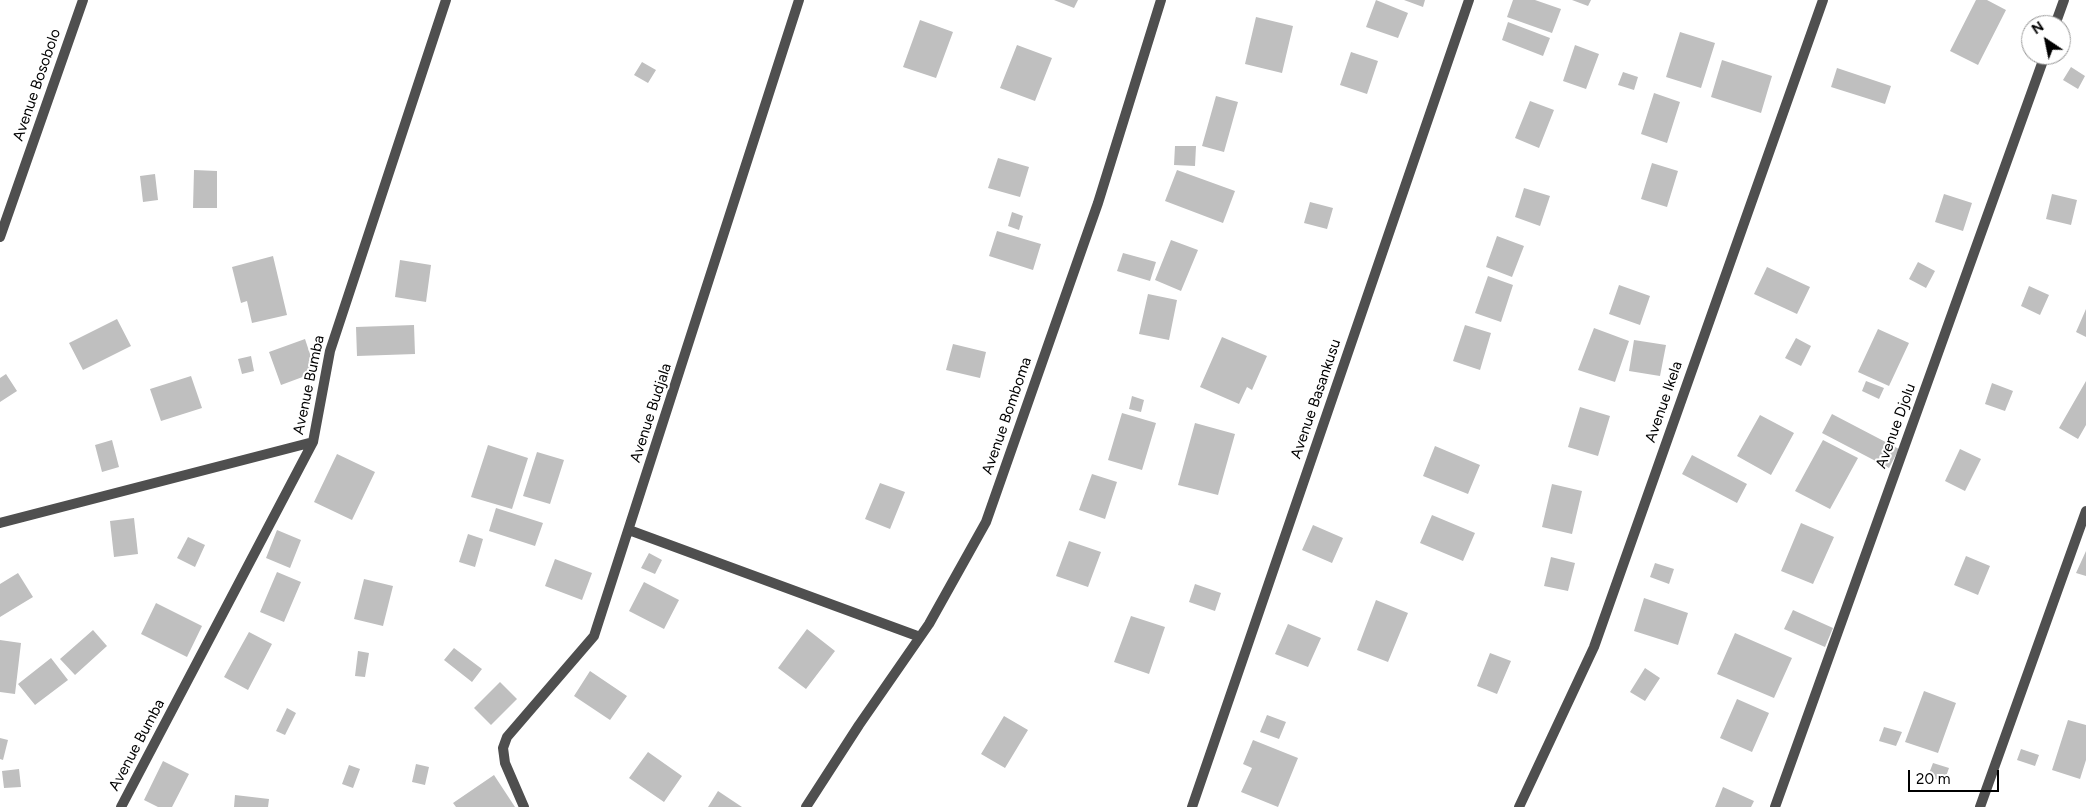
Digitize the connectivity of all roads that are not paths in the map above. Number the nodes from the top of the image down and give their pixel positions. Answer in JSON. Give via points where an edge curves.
{"nodes":[{"id":1,"x":83,"y":0,"type":"edge"},
{"id":2,"x":446,"y":0,"type":"edge"},
{"id":3,"x":799,"y":0,"type":"edge"},
{"id":4,"x":1161,"y":0,"type":"edge"},
{"id":5,"x":1469,"y":0,"type":"edge"},
{"id":6,"x":1823,"y":0,"type":"edge"},
{"id":7,"x":2064,"y":0,"type":"edge"},
{"id":8,"x":2059,"y":15,"type":"edge"},
{"id":9,"x":2041,"y":65,"type":"edge"},
{"id":10,"x":0,"y":237,"type":"edge"},
{"id":11,"x":314,"y":442,"type":"junction"},
{"id":12,"x":2086,"y":511,"type":"edge"},
{"id":13,"x":0,"y":523,"type":"edge"},
{"id":14,"x":629,"y":530,"type":"junction"},
{"id":15,"x":920,"y":637,"type":"junction"},
{"id":16,"x":121,"y":807,"type":"edge"},
{"id":17,"x":524,"y":807,"type":"edge"},
{"id":18,"x":806,"y":807,"type":"edge"},
{"id":19,"x":1192,"y":807,"type":"edge"},
{"id":20,"x":1519,"y":807,"type":"edge"},
{"id":21,"x":1775,"y":807,"type":"edge"},
{"id":22,"x":1980,"y":807,"type":"edge"}],
"edges":[{"from":1,"to":10,"type":"street","name":"Avenue Bosobolo"},
{"from":2,"to":11,"type":"street","name":"Avenue Bumba","via":[[330,351]]},
{"from":3,"to":14,"type":"street","name":"Avenue Budjala"},
{"from":4,"to":15,"type":"street","name":"Avenue Bomboma","via":[[1098,203],[986,522]]},
{"from":5,"to":19,"type":"street","name":"Avenue Basankusu"},
{"from":6,"to":20,"type":"street","name":"Avenue Ikela","via":[[1594,647]]},
{"from":7,"to":8,"type":"street"},
{"from":9,"to":21,"type":"street","name":"Avenue Djolu"},
{"from":11,"to":13,"type":"street"},
{"from":11,"to":16,"type":"street","name":"Avenue Bumba"},
{"from":12,"to":22,"type":"street"},
{"from":14,"to":15,"type":"street"},
{"from":14,"to":17,"type":"street","name":"Avenue Budjala","via":[[594,636],[507,737],[503,748],[505,764]]},
{"from":15,"to":18,"type":"street","name":"Avenue Bomboma"}]}
